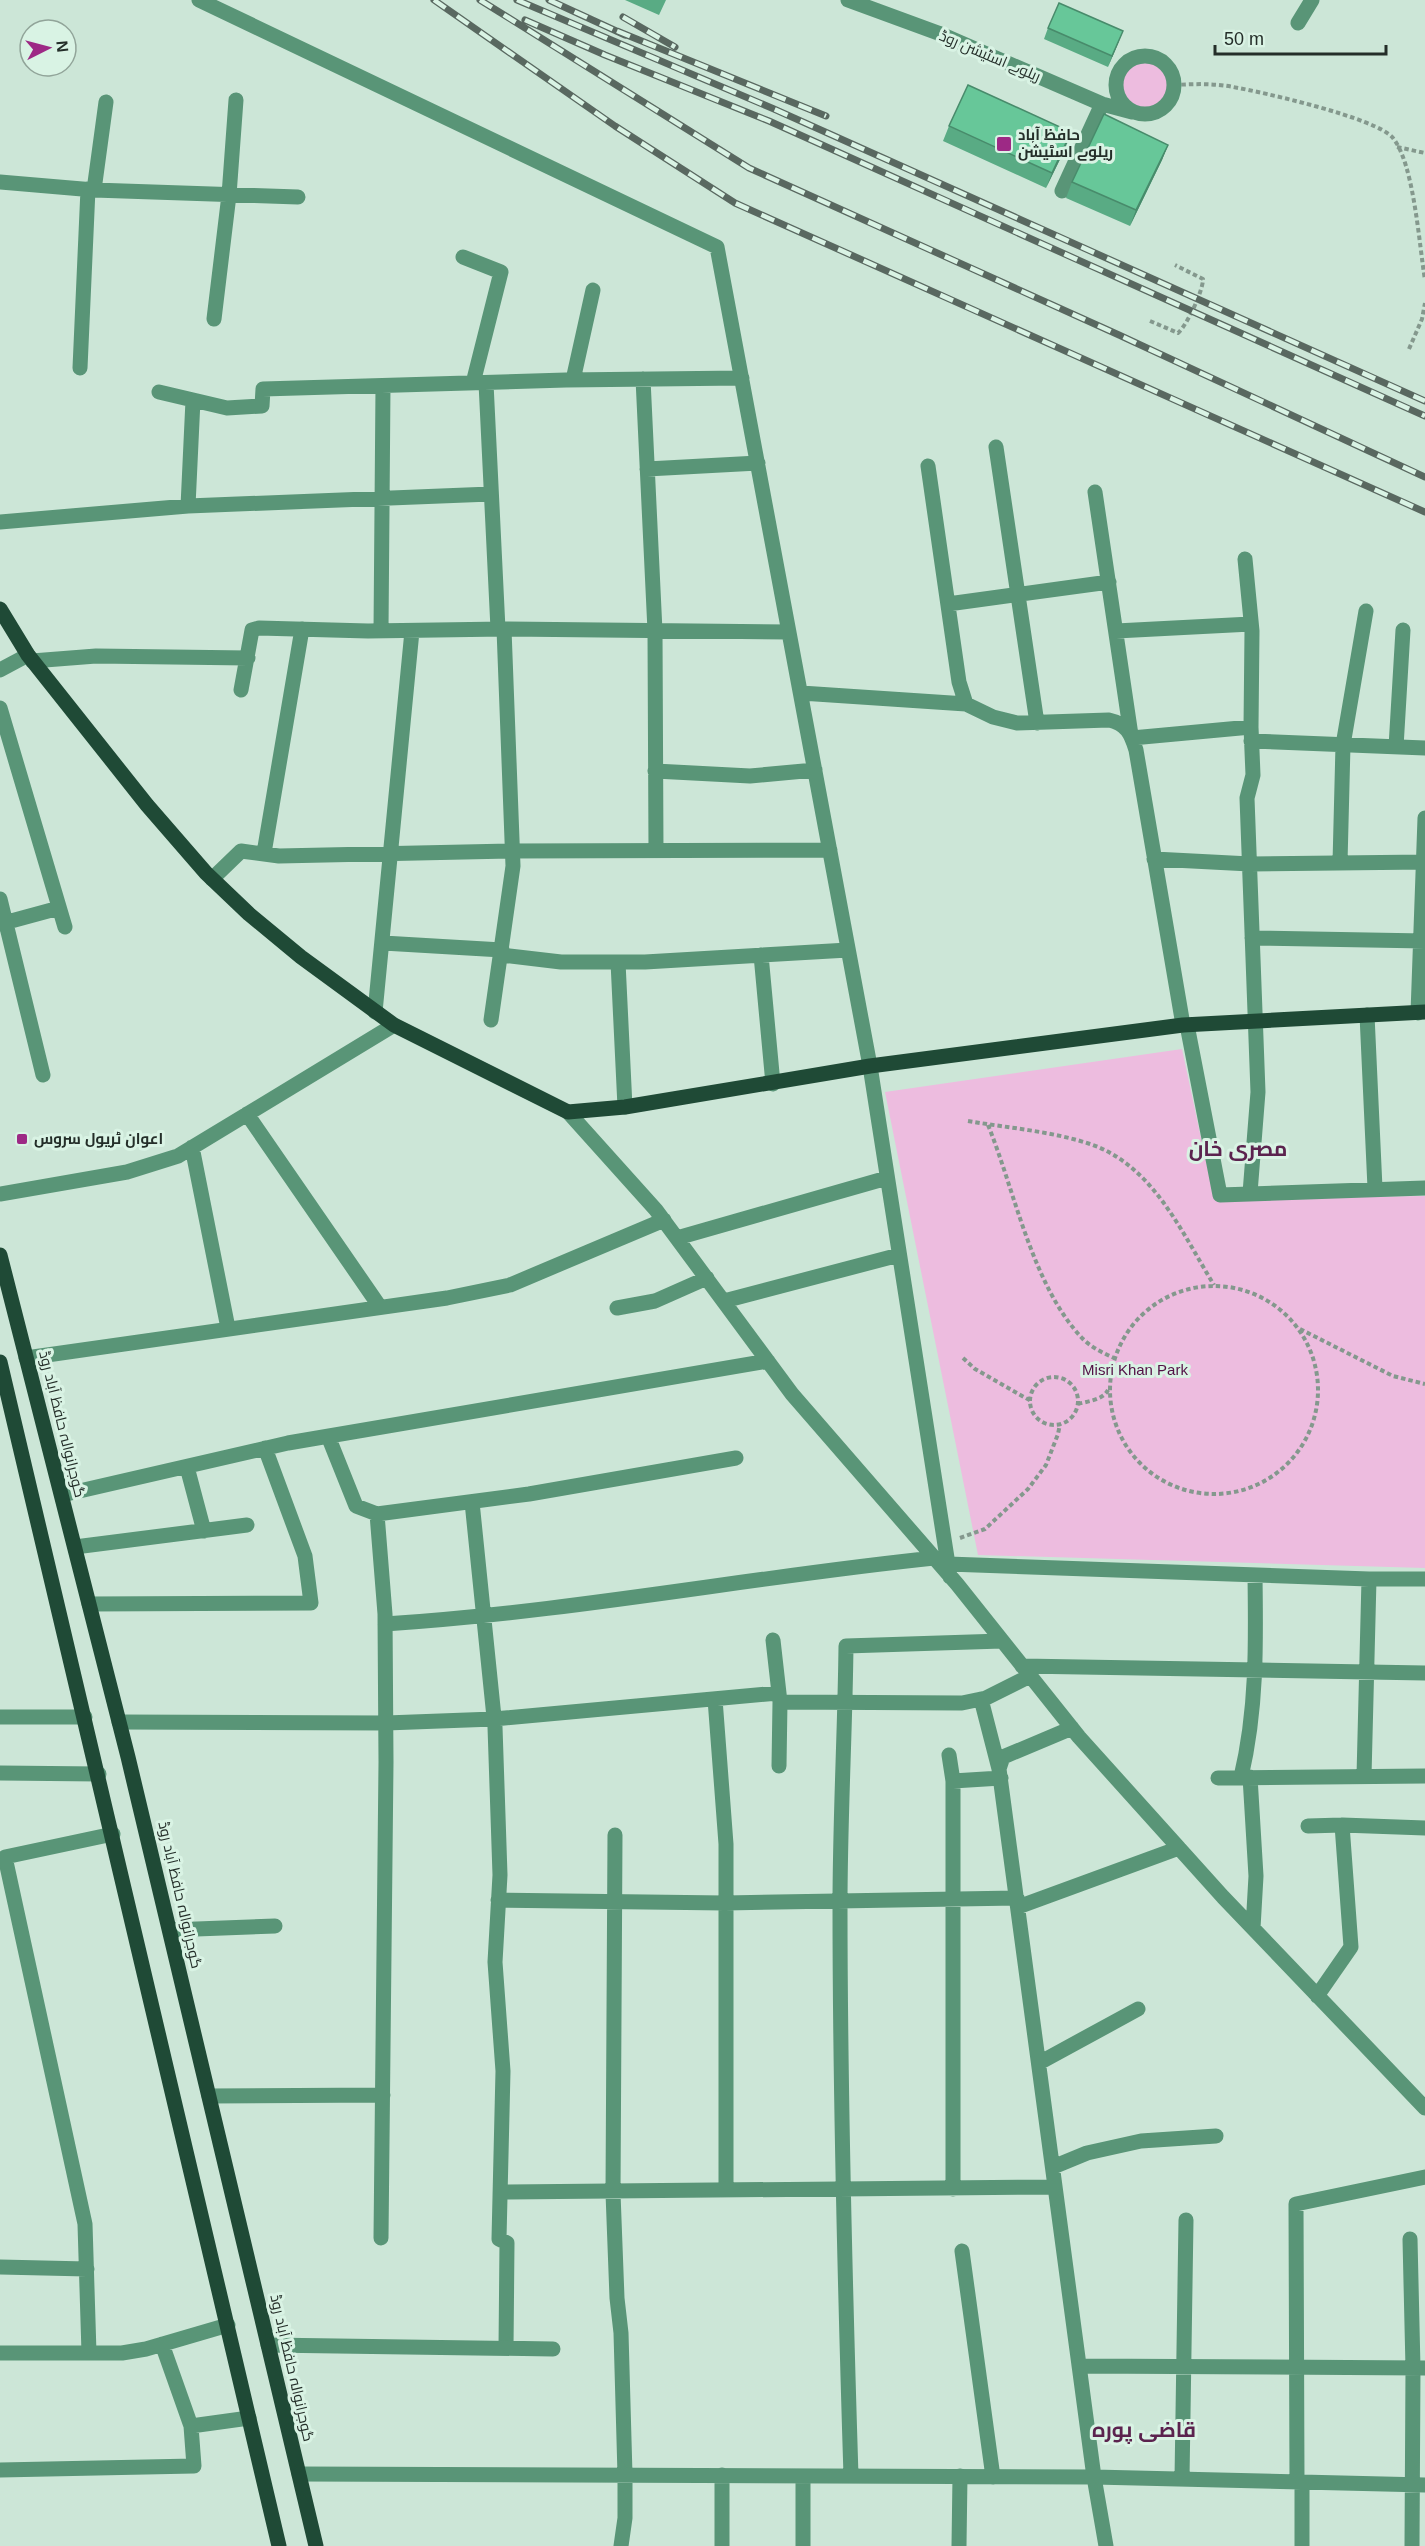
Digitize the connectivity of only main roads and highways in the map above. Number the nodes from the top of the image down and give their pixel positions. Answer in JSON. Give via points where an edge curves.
{"nodes":[{"id":1,"x":0,"y":609,"type":"edge"},
{"id":2,"x":1422,"y":1012,"type":"edge"},
{"id":3,"x":0,"y":1255,"type":"edge"},
{"id":4,"x":0,"y":1362,"type":"edge"},
{"id":5,"x":279,"y":2546,"type":"edge"},
{"id":6,"x":316,"y":2546,"type":"edge"}],
"edges":[{"from":1,"to":2,"type":"main road","via":[[30,658],[147,805],[212,879],[249,914],[394,1025],[568,1112],[625,1107],[870,1066],[1185,1025]]},
{"from":3,"to":6,"type":"main road","name":"گوجرانوالہ حافظ آباد روڈ","via":[[170,1930]]},
{"from":4,"to":5,"type":"main road"}]}
